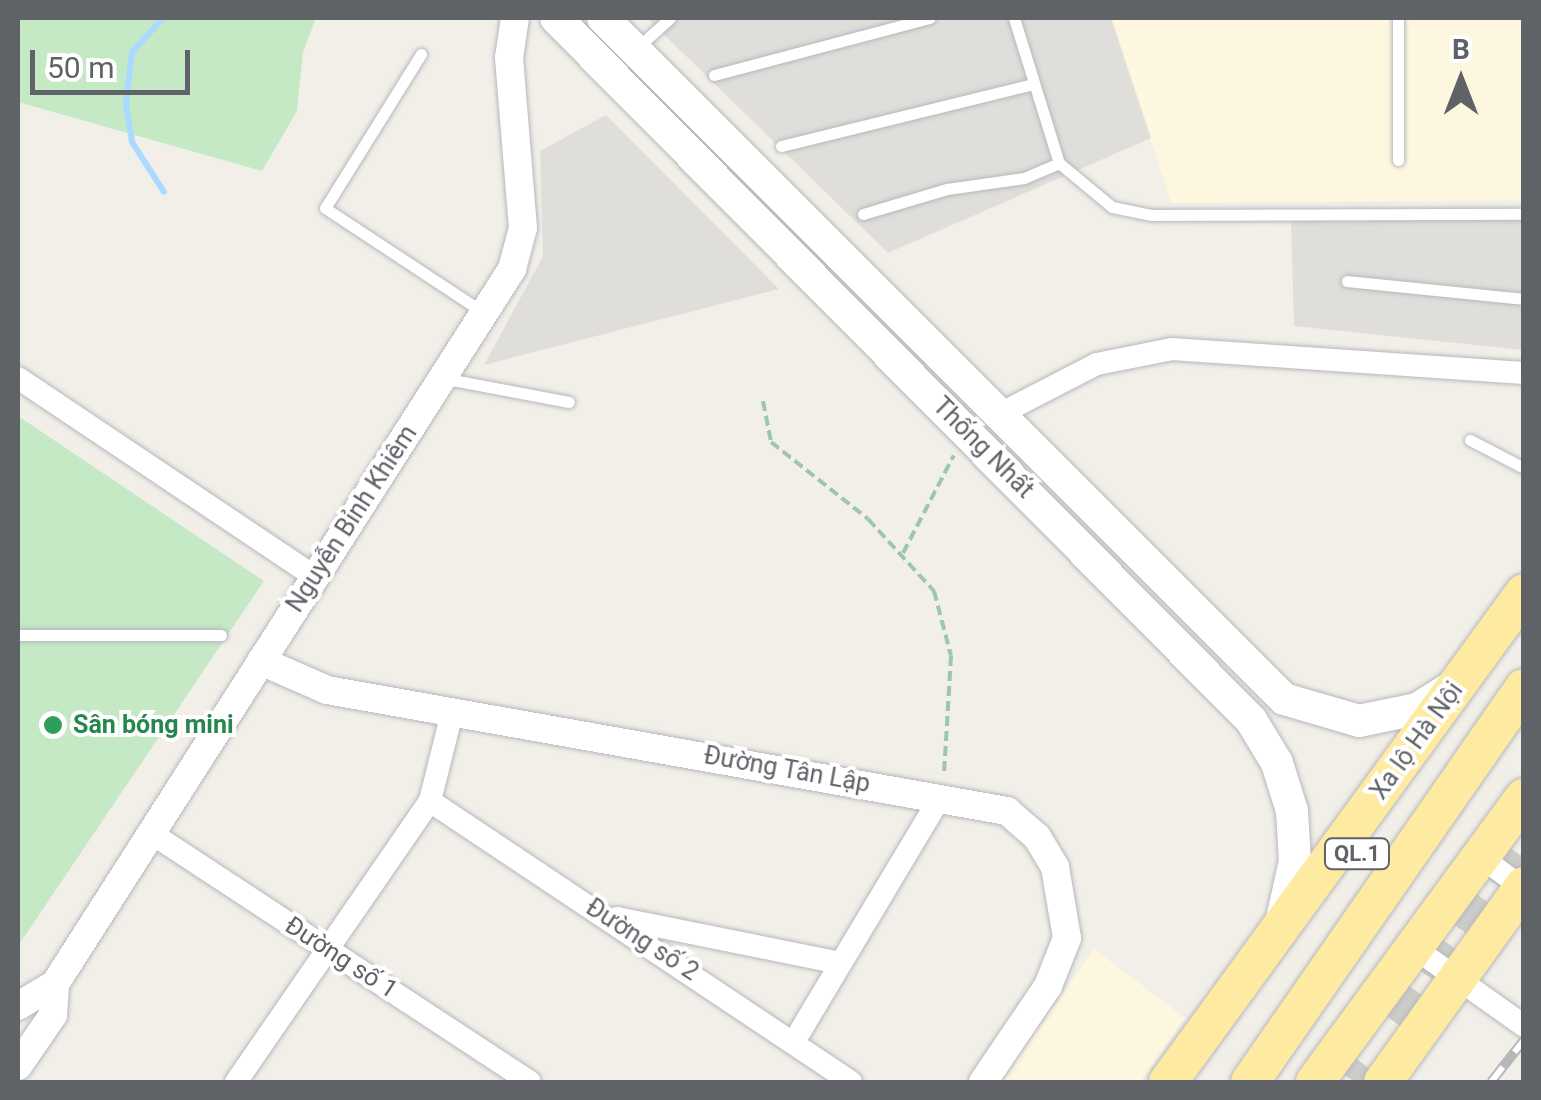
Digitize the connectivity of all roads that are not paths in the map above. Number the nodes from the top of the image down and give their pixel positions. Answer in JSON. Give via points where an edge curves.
{"nodes":[{"id":1,"x":516,"y":18,"type":"edge"},
{"id":2,"x":556,"y":18,"type":"edge"},
{"id":3,"x":602,"y":18,"type":"edge"},
{"id":4,"x":670,"y":18,"type":"edge"},
{"id":5,"x":930,"y":18,"type":"edge"},
{"id":6,"x":1014,"y":18,"type":"edge"},
{"id":7,"x":1398,"y":18,"type":"edge"},
{"id":8,"x":635,"y":50,"type":"junction"},
{"id":9,"x":422,"y":54,"type":"dead end"},
{"id":10,"x":714,"y":75,"type":"dead end"},
{"id":11,"x":1034,"y":84,"type":"junction"},
{"id":12,"x":781,"y":146,"type":"dead end"},
{"id":13,"x":1398,"y":160,"type":"dead end"},
{"id":14,"x":1059,"y":163,"type":"junction"},
{"id":15,"x":863,"y":214,"type":"dead end"},
{"id":16,"x":1524,"y":214,"type":"edge"},
{"id":17,"x":1346,"y":281,"type":"dead end"},
{"id":18,"x":1524,"y":299,"type":"edge"},
{"id":19,"x":484,"y":313,"type":"junction"},
{"id":20,"x":1524,"y":373,"type":"edge"},
{"id":21,"x":18,"y":378,"type":"edge"},
{"id":22,"x":442,"y":378,"type":"junction"},
{"id":23,"x":569,"y":402,"type":"dead end"},
{"id":24,"x":998,"y":415,"type":"junction"},
{"id":25,"x":1470,"y":440,"type":"dead end"},
{"id":26,"x":1524,"y":468,"type":"edge"},
{"id":27,"x":315,"y":577,"type":"junction"},
{"id":28,"x":1524,"y":594,"type":"edge"},
{"id":29,"x":1524,"y":626,"type":"edge"},
{"id":30,"x":18,"y":634,"type":"edge"},
{"id":31,"x":221,"y":635,"type":"dead end"},
{"id":32,"x":261,"y":661,"type":"junction"},
{"id":33,"x":1254,"y":674,"type":"junction"},
{"id":34,"x":1465,"y":674,"type":"junction"},
{"id":35,"x":1524,"y":688,"type":"edge"},
{"id":36,"x":1234,"y":701,"type":"junction"},
{"id":37,"x":452,"y":713,"type":"junction"},
{"id":38,"x":941,"y":796,"type":"junction"},
{"id":39,"x":1524,"y":797,"type":"edge"},
{"id":40,"x":430,"y":801,"type":"junction"},
{"id":41,"x":1371,"y":819,"type":"junction"},
{"id":42,"x":151,"y":833,"type":"junction"},
{"id":43,"x":1481,"y":857,"type":"junction"},
{"id":44,"x":1523,"y":887,"type":"edge"},
{"id":45,"x":604,"y":916,"type":"junction"},
{"id":46,"x":1277,"y":932,"type":"junction"},
{"id":47,"x":1413,"y":947,"type":"junction"},
{"id":48,"x":325,"y":948,"type":"junction"},
{"id":49,"x":840,"y":963,"type":"junction"},
{"id":50,"x":1457,"y":979,"type":"junction"},
{"id":51,"x":55,"y":984,"type":"junction"},
{"id":52,"x":18,"y":1006,"type":"edge"},
{"id":53,"x":1396,"y":1024,"type":"tunnel mouth"},
{"id":54,"x":1524,"y":1026,"type":"edge"},
{"id":55,"x":28,"y":1029,"type":"edge"},
{"id":56,"x":795,"y":1040,"type":"junction"},
{"id":57,"x":18,"y":1065,"type":"edge"},
{"id":58,"x":1374,"y":1074,"type":"edge"},
{"id":59,"x":236,"y":1082,"type":"edge"},
{"id":60,"x":530,"y":1082,"type":"edge"},
{"id":61,"x":851,"y":1082,"type":"edge"},
{"id":62,"x":983,"y":1082,"type":"edge"},
{"id":63,"x":1168,"y":1082,"type":"edge"},
{"id":64,"x":1191,"y":1082,"type":"edge"},
{"id":65,"x":1250,"y":1082,"type":"edge"},
{"id":66,"x":1315,"y":1082,"type":"edge"}],
"edges":[{"from":1,"to":19,"type":"street","name":"Nguyễn Bỉnh Khiêm","via":[[510,58],[523,228],[512,270]]},
{"from":2,"to":36,"type":"main road","name":"Thống Nhất"},
{"from":3,"to":8,"type":"main road","name":"Thống Nhất"},
{"from":4,"to":8,"type":"lane"},
{"from":5,"to":10,"type":"lane"},
{"from":6,"to":11,"type":"lane"},
{"from":7,"to":13,"type":"lane"},
{"from":8,"to":24,"type":"main road","name":"Thống Nhất"},
{"from":9,"to":19,"type":"lane","via":[[325,208]]},
{"from":11,"to":12,"type":"lane"},
{"from":11,"to":14,"type":"lane"},
{"from":14,"to":15,"type":"lane","via":[[1024,178],[948,188]]},
{"from":14,"to":16,"type":"lane","via":[[1112,207],[1152,215]]},
{"from":17,"to":18,"type":"lane"},
{"from":19,"to":22,"type":"street","name":"Nguyễn Bỉnh Khiêm"},
{"from":20,"to":24,"type":"street","via":[[1172,349],[1097,364]]},
{"from":21,"to":27,"type":"street"},
{"from":22,"to":23,"type":"lane"},
{"from":22,"to":27,"type":"street","name":"Nguyễn Bỉnh Khiêm"},
{"from":24,"to":33,"type":"main road","name":"Thống Nhất"},
{"from":25,"to":26,"type":"lane"},
{"from":27,"to":32,"type":"street","name":"Nguyễn Bỉnh Khiêm"},
{"from":28,"to":34,"type":"highway","name":"Xa lộ Hà Nội","number":"QL.1"},
{"from":29,"to":41,"type":"highway","name":"Xa lộ Hà Nội","number":"QL.1"},
{"from":30,"to":31,"type":"lane"},
{"from":32,"to":37,"type":"street","name":"Đường Tân Lập","via":[[327,690]]},
{"from":32,"to":42,"type":"street","name":"Nguyễn Bỉnh Khiêm"},
{"from":33,"to":34,"type":"main road","name":"Thống Nhất","via":[[1302,708],[1359,721],[1417,709]]},
{"from":33,"to":36,"type":"main road"},
{"from":34,"to":41,"type":"highway","name":"Xa lộ Hà Nội","number":"QL.1"},
{"from":35,"to":65,"type":"highway","number":"QL.1"},
{"from":36,"to":46,"type":"main road","name":"Thống Nhất","via":[[1277,763],[1292,811],[1292,885]]},
{"from":37,"to":38,"type":"street","name":"Đường Tân Lập"},
{"from":37,"to":40,"type":"street"},
{"from":38,"to":49,"type":"street"},
{"from":38,"to":62,"type":"street","name":"Đường Tân Lập","via":[[1007,812],[1038,838],[1055,867],[1064,912],[1067,938],[1048,986]]},
{"from":39,"to":43,"type":"highway"},
{"from":40,"to":45,"type":"street","name":"Đường số 2"},
{"from":40,"to":48,"type":"street"},
{"from":41,"to":46,"type":"highway","name":"Xa lộ Hà Nội","number":"QL.1"},
{"from":41,"to":64,"type":"highway","name":"Xa lộ Hà Nội","number":"QL.1"},
{"from":42,"to":48,"type":"street","name":"Đường số 1"},
{"from":42,"to":51,"type":"street","name":"Nguyễn Bỉnh Khiêm"},
{"from":43,"to":44,"type":"street"},
{"from":43,"to":47,"type":"highway"},
{"from":44,"to":50,"type":"highway"},
{"from":45,"to":49,"type":"street"},
{"from":45,"to":56,"type":"street","name":"Đường số 2"},
{"from":46,"to":63,"type":"highway","name":"Xa lộ Hà Nội","number":"QL.1"},
{"from":47,"to":50,"type":"street"},
{"from":47,"to":66,"type":"highway"},
{"from":48,"to":59,"type":"street"},
{"from":48,"to":60,"type":"street","name":"Đường số 1"},
{"from":49,"to":56,"type":"street"},
{"from":50,"to":54,"type":"street"},
{"from":50,"to":58,"type":"highway"},
{"from":51,"to":52,"type":"street","name":"Nguyễn Bỉnh Khiêm"},
{"from":51,"to":55,"type":"street","name":"Nguyễn Bỉnh Khiêm","via":[[53,1015]]},
{"from":53,"to":58,"type":"highway"},
{"from":55,"to":57,"type":"street","name":"Nguyễn Bỉnh Khiêm"},
{"from":56,"to":61,"type":"street","name":"Đường số 2"}]}
